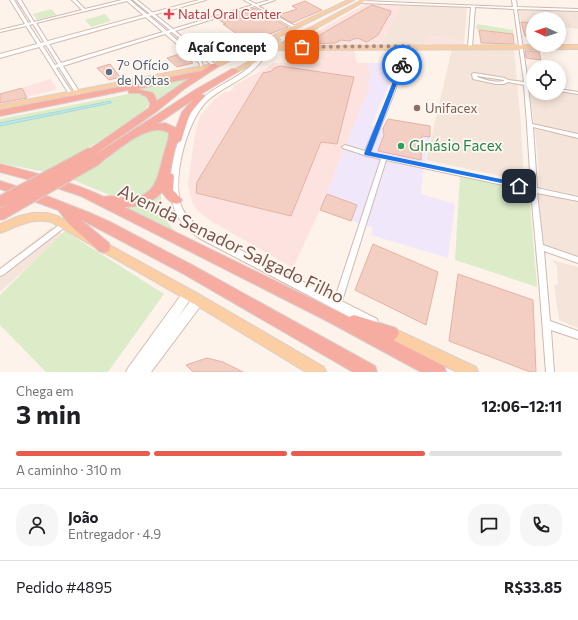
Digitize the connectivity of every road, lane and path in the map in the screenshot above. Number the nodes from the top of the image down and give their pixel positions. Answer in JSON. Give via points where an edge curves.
{"nodes":[{"id":1,"x":12,"y":0,"type":"edge"},
{"id":2,"x":19,"y":0,"type":"edge"},
{"id":3,"x":74,"y":0,"type":"edge"},
{"id":4,"x":127,"y":0,"type":"edge"},
{"id":5,"x":135,"y":0,"type":"edge"},
{"id":6,"x":195,"y":0,"type":"edge"},
{"id":7,"x":204,"y":0,"type":"edge"},
{"id":8,"x":246,"y":0,"type":"edge"},
{"id":9,"x":253,"y":0,"type":"edge"},
{"id":10,"x":273,"y":0,"type":"edge"},
{"id":11,"x":352,"y":0,"type":"edge"},
{"id":12,"x":514,"y":0,"type":"edge"},
{"id":13,"x":363,"y":1,"type":"edge"},
{"id":14,"x":260,"y":4,"type":"junction"},
{"id":15,"x":255,"y":6,"type":"junction"},
{"id":16,"x":473,"y":6,"type":"junction"},
{"id":17,"x":514,"y":7,"type":"junction"},
{"id":18,"x":84,"y":10,"type":"junction"},
{"id":19,"x":578,"y":10,"type":"edge"},
{"id":20,"x":148,"y":14,"type":"junction"},
{"id":21,"x":278,"y":14,"type":"junction"},
{"id":22,"x":323,"y":15,"type":"junction"},
{"id":23,"x":274,"y":16,"type":"junction"},
{"id":24,"x":33,"y":23,"type":"junction"},
{"id":25,"x":27,"y":24,"type":"junction"},
{"id":26,"x":297,"y":26,"type":"junction"},
{"id":27,"x":0,"y":31,"type":"edge"},
{"id":28,"x":173,"y":31,"type":"junction"},
{"id":29,"x":167,"y":33,"type":"junction"},
{"id":30,"x":180,"y":37,"type":"junction"},
{"id":31,"x":174,"y":39,"type":"junction"},
{"id":32,"x":42,"y":43,"type":"junction"},
{"id":33,"x":409,"y":46,"type":"junction"},
{"id":34,"x":470,"y":47,"type":"junction"},
{"id":35,"x":521,"y":47,"type":"junction"},
{"id":36,"x":578,"y":47,"type":"edge"},
{"id":37,"x":278,"y":48,"type":"junction"},
{"id":38,"x":248,"y":50,"type":"junction"},
{"id":39,"x":0,"y":53,"type":"edge"},
{"id":40,"x":0,"y":56,"type":"edge"},
{"id":41,"x":260,"y":59,"type":"junction"},
{"id":42,"x":212,"y":63,"type":"junction"},
{"id":43,"x":60,"y":66,"type":"junction"},
{"id":44,"x":54,"y":67,"type":"junction"},
{"id":45,"x":202,"y":68,"type":"junction"},
{"id":46,"x":235,"y":71,"type":"joint"},
{"id":47,"x":221,"y":78,"type":"junction"},
{"id":48,"x":507,"y":82,"type":"junction"},
{"id":49,"x":526,"y":84,"type":"joint"},
{"id":50,"x":566,"y":91,"type":"edge"},
{"id":51,"x":74,"y":93,"type":"junction"},
{"id":52,"x":578,"y":93,"type":"edge"},
{"id":53,"x":528,"y":100,"type":"edge"},
{"id":54,"x":0,"y":107,"type":"edge"},
{"id":55,"x":153,"y":110,"type":"junction"},
{"id":56,"x":0,"y":113,"type":"edge"},
{"id":57,"x":0,"y":118,"type":"edge"},
{"id":58,"x":530,"y":125,"type":"junction"},
{"id":59,"x":144,"y":128,"type":"junction"},
{"id":60,"x":578,"y":136,"type":"edge"},
{"id":61,"x":344,"y":147,"type":"dead end"},
{"id":62,"x":367,"y":154,"type":"junction"},
{"id":63,"x":94,"y":156,"type":"junction"},
{"id":64,"x":384,"y":157,"type":"junction"},
{"id":65,"x":0,"y":168,"type":"edge"},
{"id":66,"x":0,"y":185,"type":"edge"},
{"id":67,"x":534,"y":189,"type":"junction"},
{"id":68,"x":85,"y":193,"type":"junction"},
{"id":69,"x":176,"y":197,"type":"junction"},
{"id":70,"x":578,"y":199,"type":"edge"},
{"id":71,"x":0,"y":202,"type":"edge"},
{"id":72,"x":62,"y":207,"type":"junction"},
{"id":73,"x":0,"y":215,"type":"edge"},
{"id":74,"x":63,"y":224,"type":"junction"},
{"id":75,"x":0,"y":228,"type":"edge"},
{"id":76,"x":104,"y":246,"type":"junction"},
{"id":77,"x":540,"y":247,"type":"junction"},
{"id":78,"x":578,"y":260,"type":"edge"},
{"id":79,"x":0,"y":273,"type":"edge"},
{"id":80,"x":193,"y":297,"type":"junction"},
{"id":81,"x":336,"y":310,"type":"junction"},
{"id":82,"x":546,"y":324,"type":"junction"},
{"id":83,"x":391,"y":333,"type":"joint"},
{"id":84,"x":578,"y":335,"type":"edge"},
{"id":85,"x":132,"y":372,"type":"edge"},
{"id":86,"x":144,"y":372,"type":"edge"},
{"id":87,"x":319,"y":372,"type":"edge"},
{"id":88,"x":369,"y":372,"type":"edge"},
{"id":89,"x":438,"y":372,"type":"edge"},
{"id":90,"x":471,"y":372,"type":"edge"},
{"id":91,"x":550,"y":372,"type":"edge"}],
"edges":[{"from":1,"to":25,"type":"street"},
{"from":2,"to":24,"type":"street"},
{"from":3,"to":18,"type":"street"},
{"from":4,"to":18,"type":"street"},
{"from":4,"to":20,"type":"street"},
{"from":5,"to":20,"type":"street"},
{"from":6,"to":20,"type":"main road"},
{"from":7,"to":20,"type":"main road"},
{"from":8,"to":15,"type":"street"},
{"from":9,"to":14,"type":"street"},
{"from":10,"to":14,"type":"street"},
{"from":11,"to":22,"type":"main road"},
{"from":12,"to":17,"type":"street"},
{"from":13,"to":16,"type":"street"},
{"from":13,"to":37,"type":"main road"},
{"from":14,"to":15,"type":"street"},
{"from":14,"to":21,"type":"street"},
{"from":15,"to":23,"type":"street"},
{"from":15,"to":28,"type":"street"},
{"from":16,"to":17,"type":"street"},
{"from":16,"to":34,"type":"street"},
{"from":17,"to":19,"type":"street"},
{"from":17,"to":35,"type":"street"},
{"from":18,"to":24,"type":"street"},
{"from":20,"to":28,"type":"street"},
{"from":20,"to":29,"type":"street"},
{"from":20,"to":32,"type":"main road"},
{"from":21,"to":23,"type":"street"},
{"from":21,"to":26,"type":"street"},
{"from":22,"to":26,"type":"main road"},
{"from":22,"to":37,"type":"main road","via":[[271,45]]},
{"from":23,"to":26,"type":"street"},
{"from":24,"to":25,"type":"street"},
{"from":24,"to":32,"type":"street"},
{"from":25,"to":27,"type":"street"},
{"from":25,"to":32,"type":"street"},
{"from":26,"to":38,"type":"main road"},
{"from":28,"to":29,"type":"street"},
{"from":28,"to":30,"type":"street"},
{"from":29,"to":31,"type":"street"},
{"from":29,"to":43,"type":"street"},
{"from":30,"to":31,"type":"street"},
{"from":30,"to":42,"type":"street"},
{"from":31,"to":45,"type":"street"},
{"from":32,"to":39,"type":"main road"},
{"from":32,"to":40,"type":"main road"},
{"from":32,"to":43,"type":"street"},
{"from":32,"to":44,"type":"street"},
{"from":33,"to":34,"type":"main road"},
{"from":33,"to":37,"type":"main road"},
{"from":33,"to":62,"type":"street"},
{"from":34,"to":35,"type":"main road"},
{"from":35,"to":36,"type":"main road"},
{"from":35,"to":49,"type":"street"},
{"from":37,"to":41,"type":"main road"},
{"from":38,"to":42,"type":"main road"},
{"from":38,"to":47,"type":"main road","via":[[256,50],[258,55]]},
{"from":41,"to":46,"type":"main road"},
{"from":41,"to":69,"type":"main road","via":[[251,69],[209,96],[191,119],[184,135],[176,172]]},
{"from":42,"to":45,"type":"highway"},
{"from":43,"to":44,"type":"street"},
{"from":43,"to":51,"type":"street"},
{"from":44,"to":51,"type":"street"},
{"from":45,"to":51,"type":"main road"},
{"from":45,"to":55,"type":"highway"},
{"from":45,"to":56,"type":"highway"},
{"from":46,"to":47,"type":"highway"},
{"from":47,"to":59,"type":"highway"},
{"from":47,"to":69,"type":"highway","via":[[192,104],[182,120],[167,191]]},
{"from":48,"to":48,"type":"street","via":[[502,78],[474,74],[475,78],[482,80]]},
{"from":48,"to":49,"type":"street"},
{"from":50,"to":52,"type":"street"},
{"from":51,"to":54,"type":"main road"},
{"from":53,"to":58,"type":"street"},
{"from":55,"to":57,"type":"highway","via":[[154,103],[150,95],[132,91]]},
{"from":55,"to":63,"type":"highway"},
{"from":58,"to":60,"type":"street"},
{"from":58,"to":67,"type":"street"},
{"from":59,"to":63,"type":"highway"},
{"from":59,"to":68,"type":"highway","via":[[165,126],[174,134],[165,176],[158,190],[147,199],[134,203],[118,202]]},
{"from":61,"to":62,"type":"street"},
{"from":62,"to":64,"type":"street"},
{"from":63,"to":71,"type":"highway","bridge":true},
{"from":63,"to":73,"type":"highway","bridge":true},
{"from":64,"to":67,"type":"street"},
{"from":64,"to":81,"type":"street"},
{"from":65,"to":68,"type":"highway","name":"Avenida Senador Salgado Filho"},
{"from":66,"to":72,"type":"highway"},
{"from":67,"to":70,"type":"street"},
{"from":67,"to":77,"type":"street"},
{"from":68,"to":81,"type":"highway","name":"Avenida Senador Salgado Filho","via":[[213,258]]},
{"from":69,"to":81,"type":"main road","name":"Avenida Senador Salgado Filho","via":[[177,206],[184,218],[202,235]]},
{"from":72,"to":76,"type":"highway","via":[[74,221]]},
{"from":72,"to":88,"type":"highway","via":[[86,216],[139,243]]},
{"from":74,"to":75,"type":"main road","via":[[41,216]]},
{"from":74,"to":76,"type":"main road"},
{"from":74,"to":79,"type":"street"},
{"from":76,"to":80,"type":"main road"},
{"from":77,"to":78,"type":"street"},
{"from":77,"to":82,"type":"street"},
{"from":80,"to":85,"type":"main road"},
{"from":80,"to":86,"type":"main road"},
{"from":80,"to":87,"type":"main road"},
{"from":81,"to":83,"type":"highway"},
{"from":81,"to":89,"type":"highway","name":"Avenida Senador Salgado Filho"},
{"from":82,"to":84,"type":"street"},
{"from":82,"to":91,"type":"street"},
{"from":83,"to":90,"type":"main road"}]}
